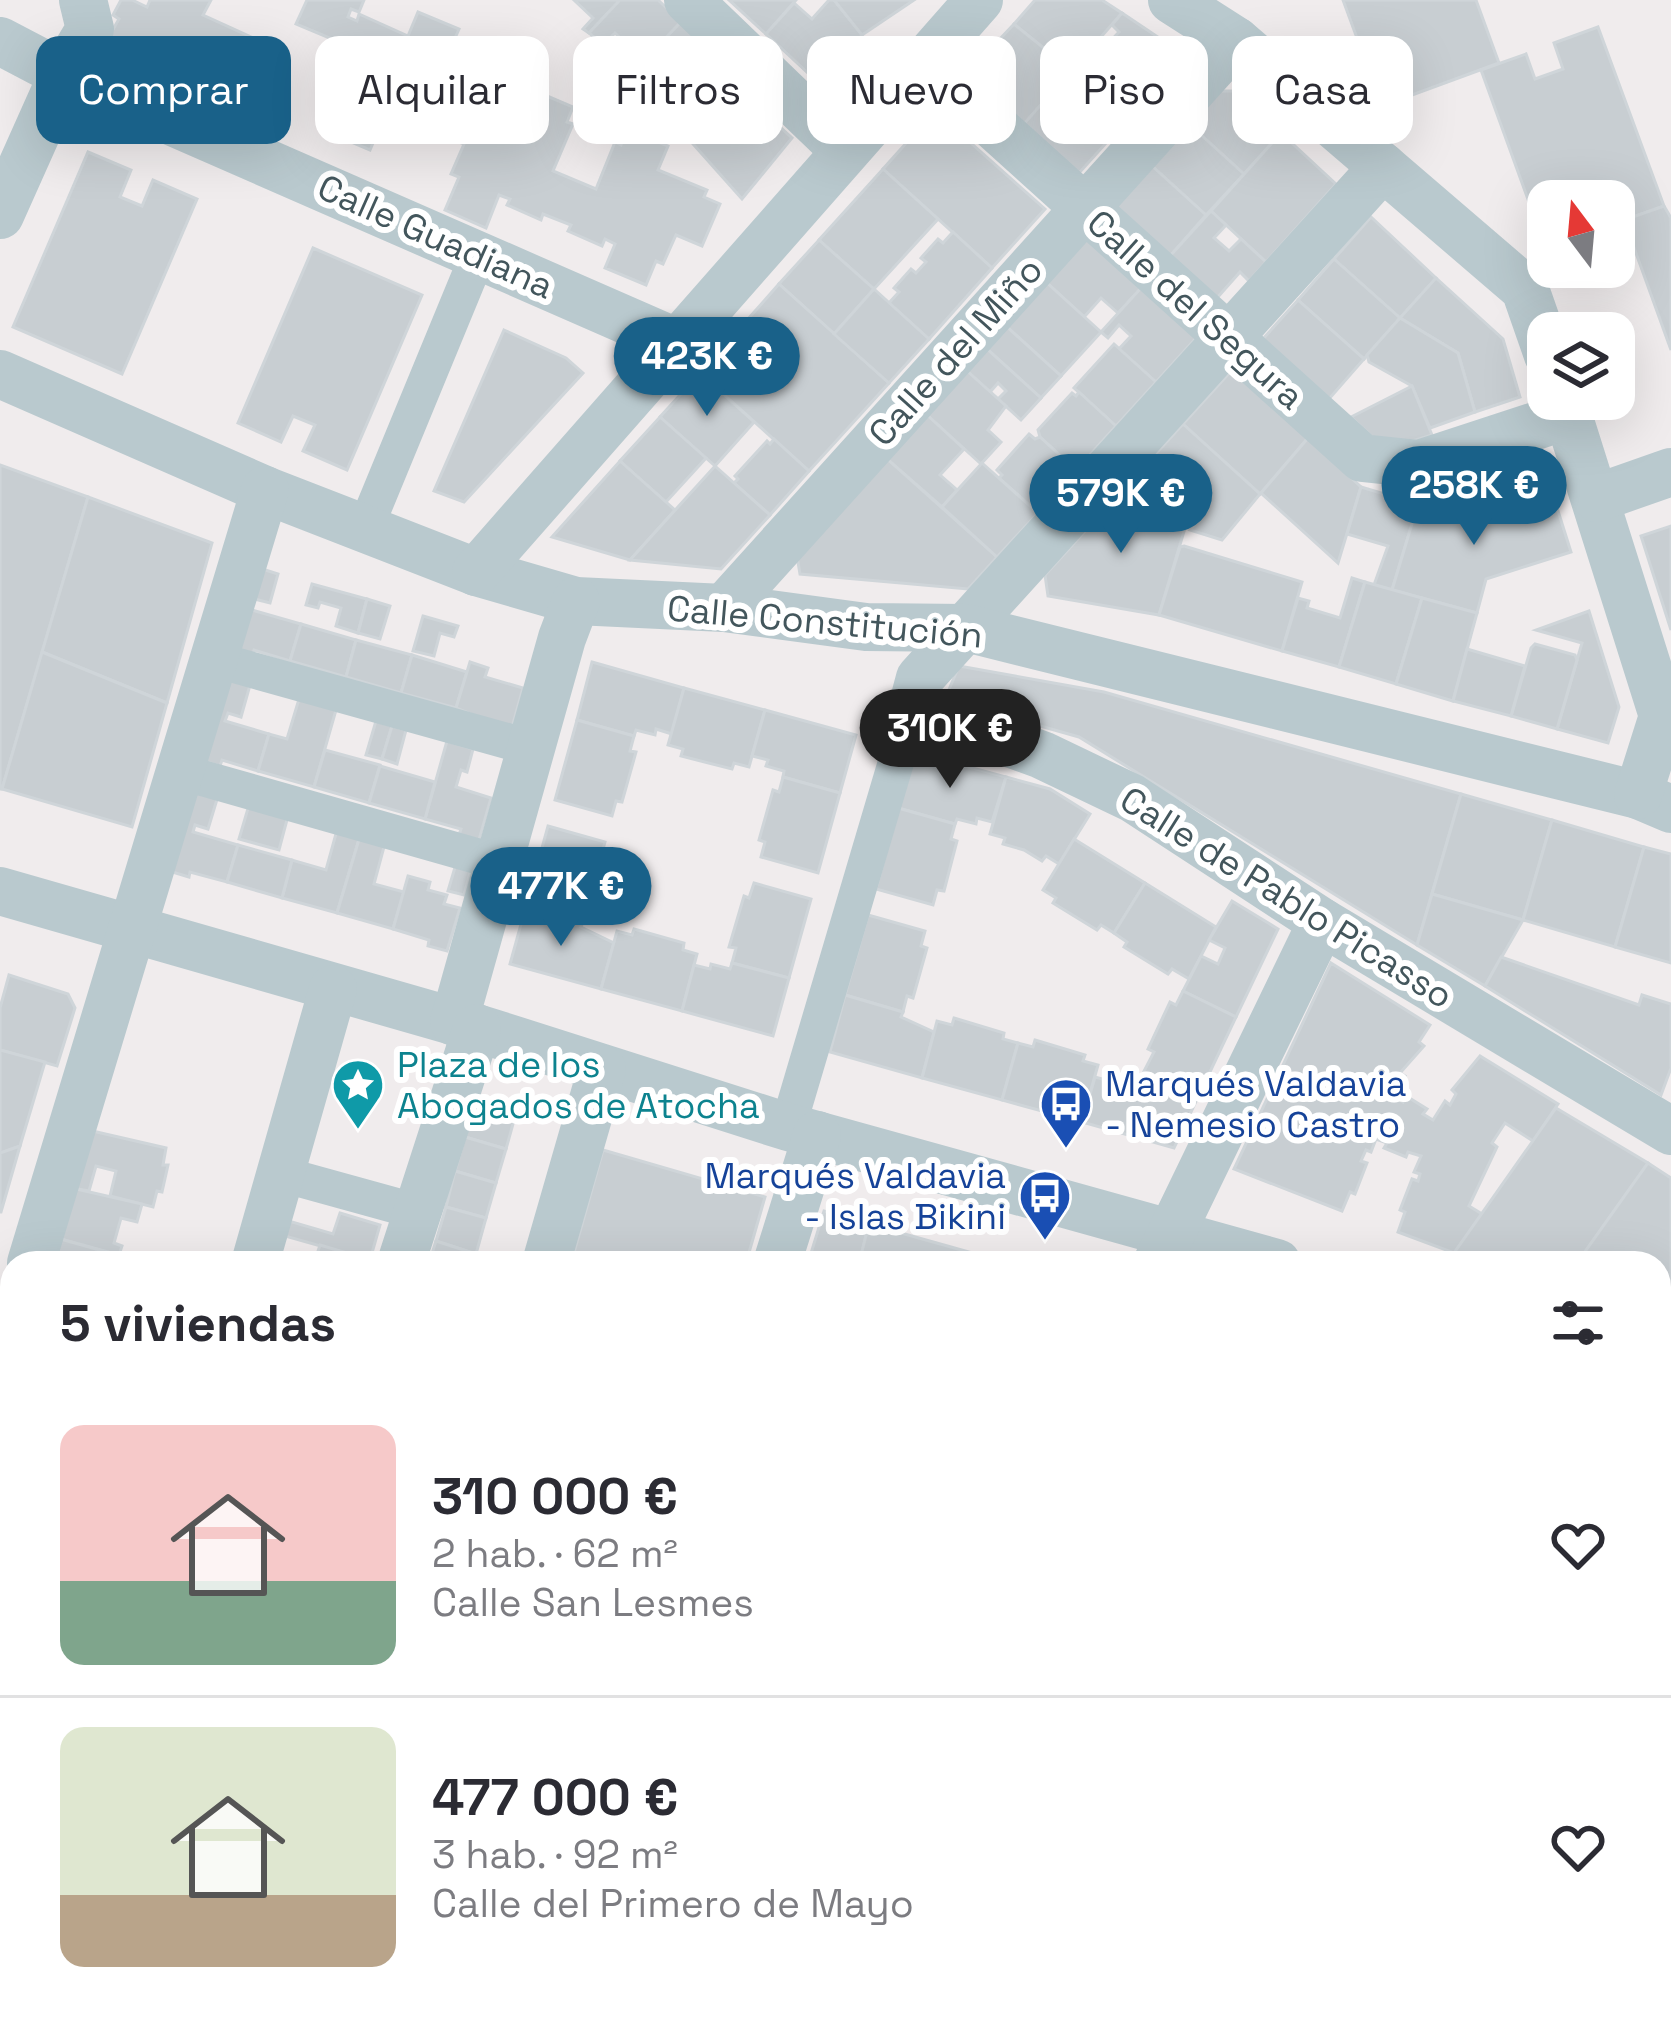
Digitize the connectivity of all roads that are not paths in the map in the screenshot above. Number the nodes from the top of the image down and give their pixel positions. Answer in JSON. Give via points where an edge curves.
{"nodes":[{"id":1,"x":83,"y":0,"type":"edge"},
{"id":2,"x":688,"y":0,"type":"edge"},
{"id":3,"x":1172,"y":0,"type":"edge"},
{"id":4,"x":1201,"y":0,"type":"edge"},
{"id":5,"x":968,"y":5,"type":"edge"},
{"id":6,"x":84,"y":36,"type":"edge"},
{"id":7,"x":944,"y":36,"type":"edge"},
{"id":8,"x":1232,"y":36,"type":"edge"},
{"id":9,"x":1232,"y":38,"type":"edge"},
{"id":10,"x":0,"y":40,"type":"edge"},
{"id":11,"x":1232,"y":44,"type":"edge"},
{"id":12,"x":36,"y":59,"type":"edge"},
{"id":13,"x":36,"y":134,"type":"edge"},
{"id":14,"x":224,"y":144,"type":"edge"},
{"id":15,"x":851,"y":144,"type":"edge"},
{"id":16,"x":1013,"y":144,"type":"edge"},
{"id":17,"x":1357,"y":144,"type":"edge"},
{"id":18,"x":845,"y":151,"type":"junction"},
{"id":19,"x":1383,"y":166,"type":"junction"},
{"id":20,"x":1084,"y":208,"type":"junction"},
{"id":21,"x":0,"y":215,"type":"edge"},
{"id":22,"x":478,"y":254,"type":"junction"},
{"id":23,"x":1533,"y":312,"type":"edge"},
{"id":24,"x":1228,"y":338,"type":"junction"},
{"id":25,"x":676,"y":342,"type":"junction"},
{"id":26,"x":0,"y":374,"type":"edge"},
{"id":27,"x":1532,"y":420,"type":"edge"},
{"id":28,"x":1570,"y":420,"type":"edge"},
{"id":29,"x":1671,"y":472,"type":"edge"},
{"id":30,"x":265,"y":490,"type":"junction"},
{"id":31,"x":1597,"y":498,"type":"junction"},
{"id":32,"x":365,"y":529,"type":"junction"},
{"id":33,"x":476,"y":572,"type":"junction"},
{"id":34,"x":576,"y":601,"type":"junction"},
{"id":35,"x":724,"y":608,"type":"junction"},
{"id":36,"x":966,"y":628,"type":"junction"},
{"id":37,"x":213,"y":658,"type":"junction"},
{"id":38,"x":912,"y":708,"type":"junction"},
{"id":39,"x":532,"y":748,"type":"junction"},
{"id":40,"x":181,"y":772,"type":"junction"},
{"id":41,"x":1654,"y":802,"type":"edge"},
{"id":42,"x":501,"y":863,"type":"junction"},
{"id":43,"x":0,"y":891,"type":"edge"},
{"id":44,"x":1322,"y":922,"type":"junction"},
{"id":45,"x":135,"y":928,"type":"junction"},
{"id":46,"x":333,"y":989,"type":"junction"},
{"id":47,"x":465,"y":1025,"type":"junction"},
{"id":48,"x":602,"y":1069,"type":"junction"},
{"id":49,"x":802,"y":1131,"type":"junction"},
{"id":50,"x":1671,"y":1131,"type":"edge"},
{"id":51,"x":281,"y":1174,"type":"junction"},
{"id":52,"x":415,"y":1211,"type":"junction"},
{"id":53,"x":1165,"y":1248,"type":"edge"},
{"id":54,"x":35,"y":1251,"type":"edge"},
{"id":55,"x":259,"y":1251,"type":"edge"},
{"id":56,"x":404,"y":1251,"type":"edge"},
{"id":57,"x":550,"y":1251,"type":"edge"},
{"id":58,"x":779,"y":1251,"type":"edge"}],
"edges":[{"from":1,"to":6,"type":"street"},
{"from":2,"to":18,"type":"street"},
{"from":3,"to":9,"type":"street"},
{"from":4,"to":8,"type":"street"},
{"from":5,"to":7,"type":"street"},
{"from":10,"to":12,"type":"street","name":"Calle Guadiana"},
{"from":11,"to":20,"type":"street","name":"Calle del Miño"},
{"from":13,"to":21,"type":"street"},
{"from":14,"to":22,"type":"street","name":"Calle Guadiana"},
{"from":15,"to":18,"type":"street"},
{"from":16,"to":20,"type":"street","name":"Calle del Segura"},
{"from":17,"to":19,"type":"street"},
{"from":18,"to":25,"type":"street"},
{"from":19,"to":23,"type":"street","via":[[1525,289]]},
{"from":19,"to":24,"type":"street"},
{"from":20,"to":24,"type":"street","name":"Calle del Segura"},
{"from":20,"to":35,"type":"street","name":"Calle del Miño"},
{"from":22,"to":25,"type":"street","name":"Calle Guadiana"},
{"from":22,"to":32,"type":"street"},
{"from":24,"to":27,"type":"street","name":"Calle del Segura","via":[[1362,458],[1419,464]]},
{"from":24,"to":36,"type":"street"},
{"from":25,"to":33,"type":"street"},
{"from":26,"to":30,"type":"street","name":"Calle Constitución"},
{"from":28,"to":31,"type":"street"},
{"from":29,"to":31,"type":"street"},
{"from":30,"to":32,"type":"street","name":"Calle Constitución"},
{"from":30,"to":37,"type":"street"},
{"from":31,"to":41,"type":"street","via":[[1663,716]]},
{"from":32,"to":33,"type":"street","name":"Calle Constitución"},
{"from":33,"to":34,"type":"street","name":"Calle Constitución"},
{"from":34,"to":35,"type":"street","name":"Calle Constitución"},
{"from":34,"to":39,"type":"street"},
{"from":35,"to":36,"type":"street","name":"Calle Constitución","via":[[866,627]]},
{"from":36,"to":38,"type":"street","via":[[920,678]]},
{"from":36,"to":41,"type":"street","name":"Calle Constitución"},
{"from":37,"to":39,"type":"street"},
{"from":37,"to":40,"type":"street"},
{"from":38,"to":44,"type":"street","name":"Calle de Pablo Picasso","via":[[1132,798]]},
{"from":38,"to":49,"type":"street"},
{"from":39,"to":42,"type":"street"},
{"from":40,"to":42,"type":"street"},
{"from":40,"to":45,"type":"street"},
{"from":42,"to":47,"type":"street"},
{"from":43,"to":45,"type":"street"},
{"from":44,"to":50,"type":"street","name":"Calle de Pablo Picasso"},
{"from":44,"to":53,"type":"street"},
{"from":45,"to":46,"type":"street"},
{"from":45,"to":54,"type":"street"},
{"from":46,"to":47,"type":"street"},
{"from":46,"to":51,"type":"street"},
{"from":47,"to":48,"type":"street"},
{"from":47,"to":52,"type":"street"},
{"from":48,"to":49,"type":"street"},
{"from":48,"to":57,"type":"street"},
{"from":49,"to":53,"type":"street"},
{"from":49,"to":58,"type":"street"},
{"from":51,"to":52,"type":"street"},
{"from":51,"to":55,"type":"street"},
{"from":52,"to":56,"type":"street"}]}
